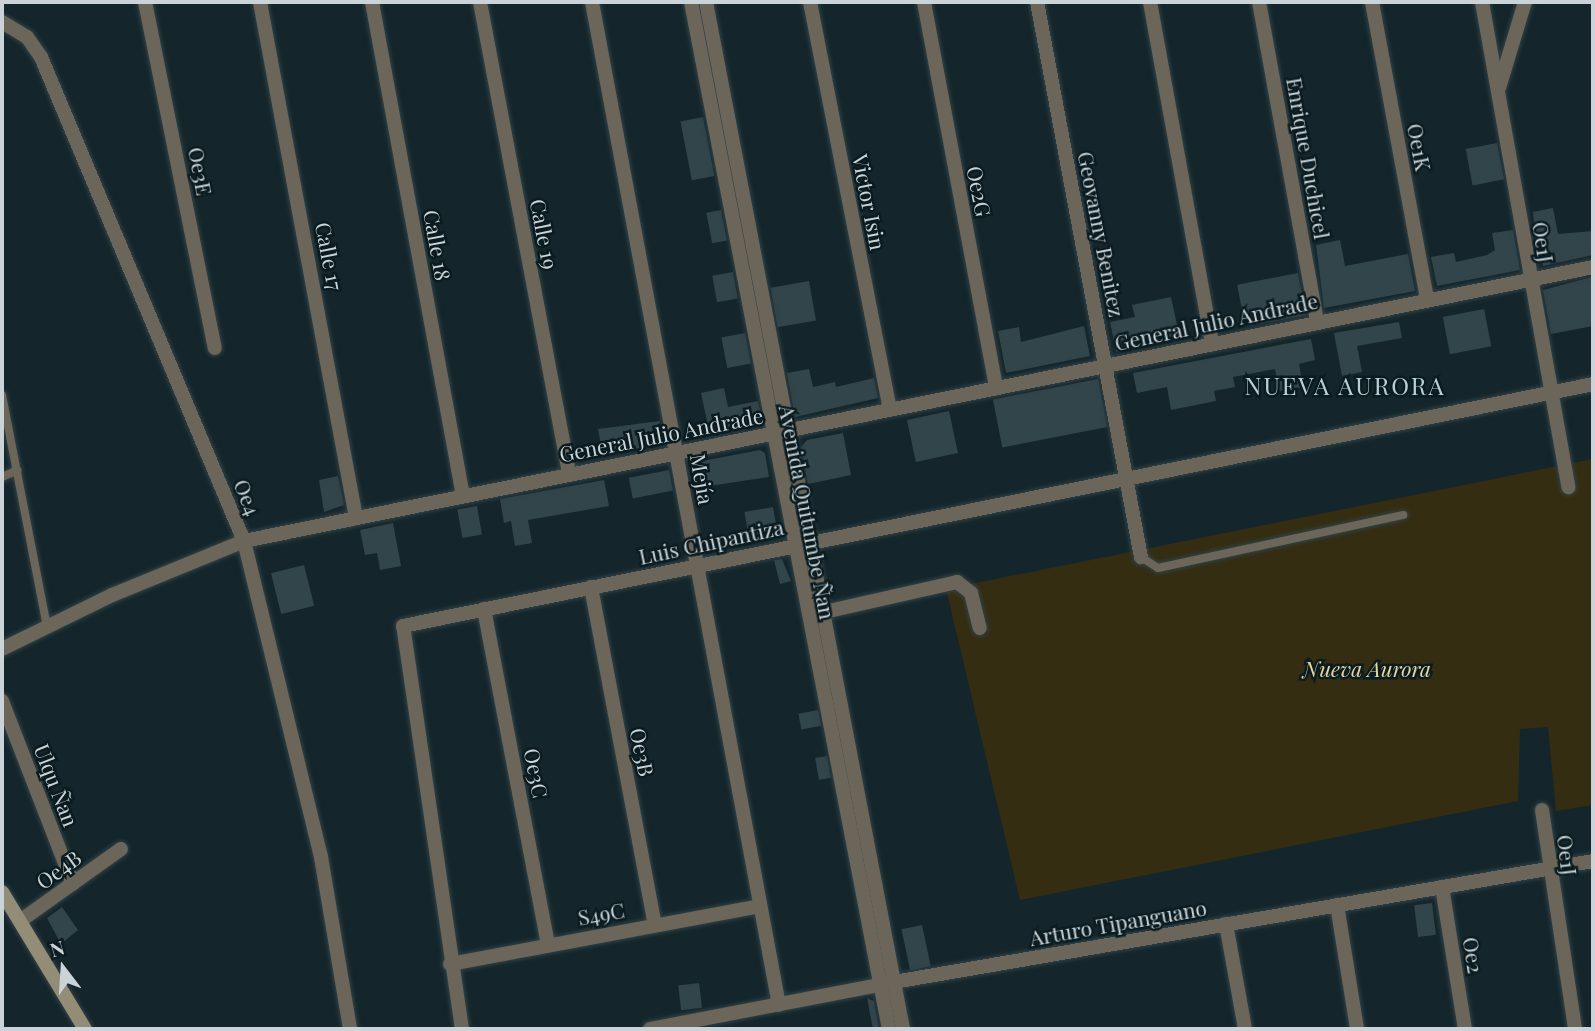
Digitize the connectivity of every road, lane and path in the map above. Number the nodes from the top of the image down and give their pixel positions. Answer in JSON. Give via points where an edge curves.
{"nodes":[{"id":1,"x":145,"y":2,"type":"edge"},
{"id":2,"x":260,"y":2,"type":"edge"},
{"id":3,"x":372,"y":2,"type":"edge"},
{"id":4,"x":480,"y":2,"type":"edge"},
{"id":5,"x":592,"y":2,"type":"edge"},
{"id":6,"x":691,"y":2,"type":"edge"},
{"id":7,"x":706,"y":2,"type":"edge"},
{"id":8,"x":810,"y":2,"type":"edge"},
{"id":9,"x":924,"y":2,"type":"edge"},
{"id":10,"x":1037,"y":2,"type":"edge"},
{"id":11,"x":1150,"y":2,"type":"edge"},
{"id":12,"x":1259,"y":2,"type":"edge"},
{"id":13,"x":1371,"y":2,"type":"edge"},
{"id":14,"x":1482,"y":2,"type":"edge"},
{"id":15,"x":1525,"y":2,"type":"edge"},
{"id":16,"x":2,"y":22,"type":"edge"},
{"id":17,"x":1498,"y":90,"type":"junction"},
{"id":18,"x":1593,"y":267,"type":"edge"},
{"id":19,"x":1529,"y":281,"type":"junction"},
{"id":20,"x":1427,"y":300,"type":"junction"},
{"id":21,"x":1317,"y":322,"type":"junction"},
{"id":22,"x":1212,"y":344,"type":"junction"},
{"id":23,"x":215,"y":348,"type":"dead end"},
{"id":24,"x":1105,"y":365,"type":"junction"},
{"id":25,"x":1593,"y":384,"type":"edge"},
{"id":26,"x":996,"y":388,"type":"junction"},
{"id":27,"x":1549,"y":393,"type":"junction"},
{"id":28,"x":2,"y":395,"type":"edge"},
{"id":29,"x":890,"y":409,"type":"junction"},
{"id":30,"x":788,"y":430,"type":"junction"},
{"id":31,"x":772,"y":433,"type":"junction"},
{"id":32,"x":677,"y":453,"type":"junction"},
{"id":33,"x":18,"y":470,"type":"junction"},
{"id":34,"x":569,"y":474,"type":"junction"},
{"id":35,"x":2,"y":477,"type":"edge"},
{"id":36,"x":1127,"y":479,"type":"junction"},
{"id":37,"x":1568,"y":488,"type":"dead end"},
{"id":38,"x":463,"y":496,"type":"junction"},
{"id":39,"x":1404,"y":515,"type":"dead end"},
{"id":40,"x":356,"y":518,"type":"junction"},
{"id":41,"x":244,"y":541,"type":"junction"},
{"id":42,"x":808,"y":543,"type":"junction"},
{"id":43,"x":793,"y":546,"type":"junction"},
{"id":44,"x":1141,"y":557,"type":"joint"},
{"id":45,"x":697,"y":566,"type":"junction"},
{"id":46,"x":591,"y":587,"type":"junction"},
{"id":47,"x":484,"y":609,"type":"junction"},
{"id":48,"x":822,"y":612,"type":"junction"},
{"id":49,"x":806,"y":616,"type":"junction"},
{"id":50,"x":47,"y":627,"type":"junction"},
{"id":51,"x":980,"y":628,"type":"dead end"},
{"id":52,"x":2,"y":649,"type":"edge"},
{"id":53,"x":2,"y":701,"type":"edge"},
{"id":54,"x":1542,"y":810,"type":"dead end"},
{"id":55,"x":121,"y":849,"type":"dead end"},
{"id":56,"x":1593,"y":861,"type":"edge"},
{"id":57,"x":1548,"y":869,"type":"junction"},
{"id":58,"x":74,"y":884,"type":"junction"},
{"id":59,"x":1442,"y":887,"type":"junction"},
{"id":60,"x":2,"y":892,"type":"edge"},
{"id":61,"x":1337,"y":905,"type":"junction"},
{"id":62,"x":760,"y":906,"type":"junction"},
{"id":63,"x":20,"y":921,"type":"junction"},
{"id":64,"x":1226,"y":924,"type":"junction"},
{"id":65,"x":655,"y":925,"type":"junction"},
{"id":66,"x":548,"y":944,"type":"junction"},
{"id":67,"x":450,"y":964,"type":"junction"},
{"id":68,"x":887,"y":984,"type":"junction"},
{"id":69,"x":779,"y":1005,"type":"junction"},
{"id":70,"x":688,"y":1026,"type":"edge"},
{"id":71,"x":85,"y":1029,"type":"edge"},
{"id":72,"x":349,"y":1029,"type":"edge"},
{"id":73,"x":462,"y":1029,"type":"edge"},
{"id":74,"x":650,"y":1029,"type":"edge"},
{"id":75,"x":888,"y":1029,"type":"edge"},
{"id":76,"x":903,"y":1029,"type":"edge"},
{"id":77,"x":1245,"y":1029,"type":"edge"},
{"id":78,"x":1357,"y":1029,"type":"edge"},
{"id":79,"x":1465,"y":1029,"type":"edge"},
{"id":80,"x":1575,"y":1029,"type":"edge"}],
"edges":[{"from":1,"to":23,"type":"street","name":"Oe3E"},
{"from":2,"to":40,"type":"street","name":"Calle 17"},
{"from":3,"to":38,"type":"street","name":"Calle 18"},
{"from":4,"to":34,"type":"street","name":"Calle 19"},
{"from":5,"to":32,"type":"street","name":"Mejía"},
{"from":6,"to":31,"type":"street","name":"Avenida Quitumbe Ñan"},
{"from":7,"to":30,"type":"street","name":"Avenida Quitumbe Ñan"},
{"from":8,"to":29,"type":"street","name":"Victor Isin"},
{"from":9,"to":26,"type":"street","name":"Oe2G"},
{"from":10,"to":24,"type":"street","name":"Geovanny Benitez"},
{"from":11,"to":22,"type":"street"},
{"from":12,"to":21,"type":"street","name":"Enrique Duchicel"},
{"from":13,"to":20,"type":"street","name":"Oe1K"},
{"from":14,"to":17,"type":"street","name":"Oe1J"},
{"from":15,"to":17,"type":"street"},
{"from":16,"to":41,"type":"street","name":"Oe4","via":[[27,37],[41,57]]},
{"from":17,"to":19,"type":"street","name":"Oe1J"},
{"from":18,"to":19,"type":"street","name":"General Julio Andrade"},
{"from":19,"to":20,"type":"street","name":"General Julio Andrade"},
{"from":19,"to":27,"type":"street","name":"Oe1J"},
{"from":20,"to":21,"type":"street","name":"General Julio Andrade"},
{"from":21,"to":22,"type":"street","name":"General Julio Andrade"},
{"from":22,"to":24,"type":"street","name":"General Julio Andrade"},
{"from":24,"to":26,"type":"street","name":"General Julio Andrade"},
{"from":24,"to":36,"type":"street","name":"Geovanny Benitez"},
{"from":25,"to":27,"type":"street","name":"Luis Chipantiza"},
{"from":26,"to":29,"type":"street","name":"General Julio Andrade"},
{"from":27,"to":36,"type":"street","name":"Luis Chipantiza"},
{"from":27,"to":37,"type":"street","name":"Oe1J"},
{"from":28,"to":33,"type":"lane"},
{"from":29,"to":30,"type":"street","name":"General Julio Andrade"},
{"from":30,"to":31,"type":"street","name":"General Julio Andrade"},
{"from":30,"to":42,"type":"street","name":"Avenida Quitumbe Ñan"},
{"from":31,"to":32,"type":"street","name":"General Julio Andrade"},
{"from":31,"to":43,"type":"street","name":"Avenida Quitumbe Ñan"},
{"from":32,"to":34,"type":"street","name":"General Julio Andrade"},
{"from":32,"to":45,"type":"street","name":"Mejía"},
{"from":33,"to":35,"type":"lane"},
{"from":33,"to":50,"type":"lane"},
{"from":34,"to":38,"type":"street","name":"General Julio Andrade"},
{"from":36,"to":42,"type":"street","name":"Luis Chipantiza"},
{"from":36,"to":44,"type":"street","name":"Geovanny Benitez"},
{"from":38,"to":40,"type":"street","name":"General Julio Andrade"},
{"from":39,"to":44,"type":"lane","via":[[1158,568]]},
{"from":40,"to":41,"type":"street","name":"General Julio Andrade"},
{"from":41,"to":50,"type":"street","name":"General Julio Andrade"},
{"from":41,"to":72,"type":"street","name":"Oe4","via":[[321,857]]},
{"from":42,"to":43,"type":"street","name":"Luis Chipantiza"},
{"from":42,"to":48,"type":"street","name":"Avenida Quitumbe Ñan"},
{"from":43,"to":45,"type":"street","name":"Luis Chipantiza"},
{"from":43,"to":49,"type":"street","name":"Avenida Quitumbe Ñan"},
{"from":45,"to":46,"type":"street","name":"Luis Chipantiza"},
{"from":45,"to":62,"type":"street","name":"Mejía"},
{"from":46,"to":47,"type":"street","name":"Luis Chipantiza"},
{"from":46,"to":65,"type":"street","name":"Oe3B"},
{"from":47,"to":66,"type":"street","name":"Oe3C"},
{"from":47,"to":67,"type":"street","name":"Luis Chipantiza","via":[[411,622],[403,626],[401,635]]},
{"from":48,"to":49,"type":"street"},
{"from":48,"to":51,"type":"street","via":[[957,582],[971,593]]},
{"from":48,"to":68,"type":"street","name":"Avenida Quitumbe Ñan"},
{"from":49,"to":68,"type":"street","name":"Avenida Quitumbe Ñan"},
{"from":50,"to":52,"type":"street","name":"General Julio Andrade"},
{"from":53,"to":58,"type":"street","name":"Ulqu Ñan"},
{"from":54,"to":57,"type":"street","name":"Oe1J"},
{"from":55,"to":58,"type":"street","name":"Oe4B"},
{"from":56,"to":57,"type":"street","name":"Arturo Tipanguano"},
{"from":57,"to":59,"type":"street","name":"Arturo Tipanguano"},
{"from":57,"to":80,"type":"street","name":"Oe1J"},
{"from":58,"to":63,"type":"street","name":"Oe4B"},
{"from":59,"to":61,"type":"street","name":"Arturo Tipanguano"},
{"from":59,"to":79,"type":"street","name":"Oe2"},
{"from":60,"to":63,"type":"main road"},
{"from":61,"to":64,"type":"street","name":"Arturo Tipanguano"},
{"from":61,"to":78,"type":"street"},
{"from":62,"to":65,"type":"street","name":"S49C"},
{"from":62,"to":69,"type":"street","name":"Mejía"},
{"from":63,"to":71,"type":"main road"},
{"from":64,"to":68,"type":"street","name":"Arturo Tipanguano"},
{"from":64,"to":77,"type":"street"},
{"from":65,"to":66,"type":"street","name":"S49C"},
{"from":66,"to":67,"type":"street","name":"S49C"},
{"from":67,"to":73,"type":"street","name":"Luis Chipantiza"},
{"from":68,"to":69,"type":"street","name":"Arturo Tipanguano"},
{"from":68,"to":75,"type":"street","name":"Avenida Quitumbe Ñan"},
{"from":68,"to":76,"type":"street","name":"Avenida Quitumbe Ñan"},
{"from":69,"to":70,"type":"street","name":"Arturo Tipanguano"},
{"from":70,"to":74,"type":"street","name":"Arturo Tipanguano"}]}
